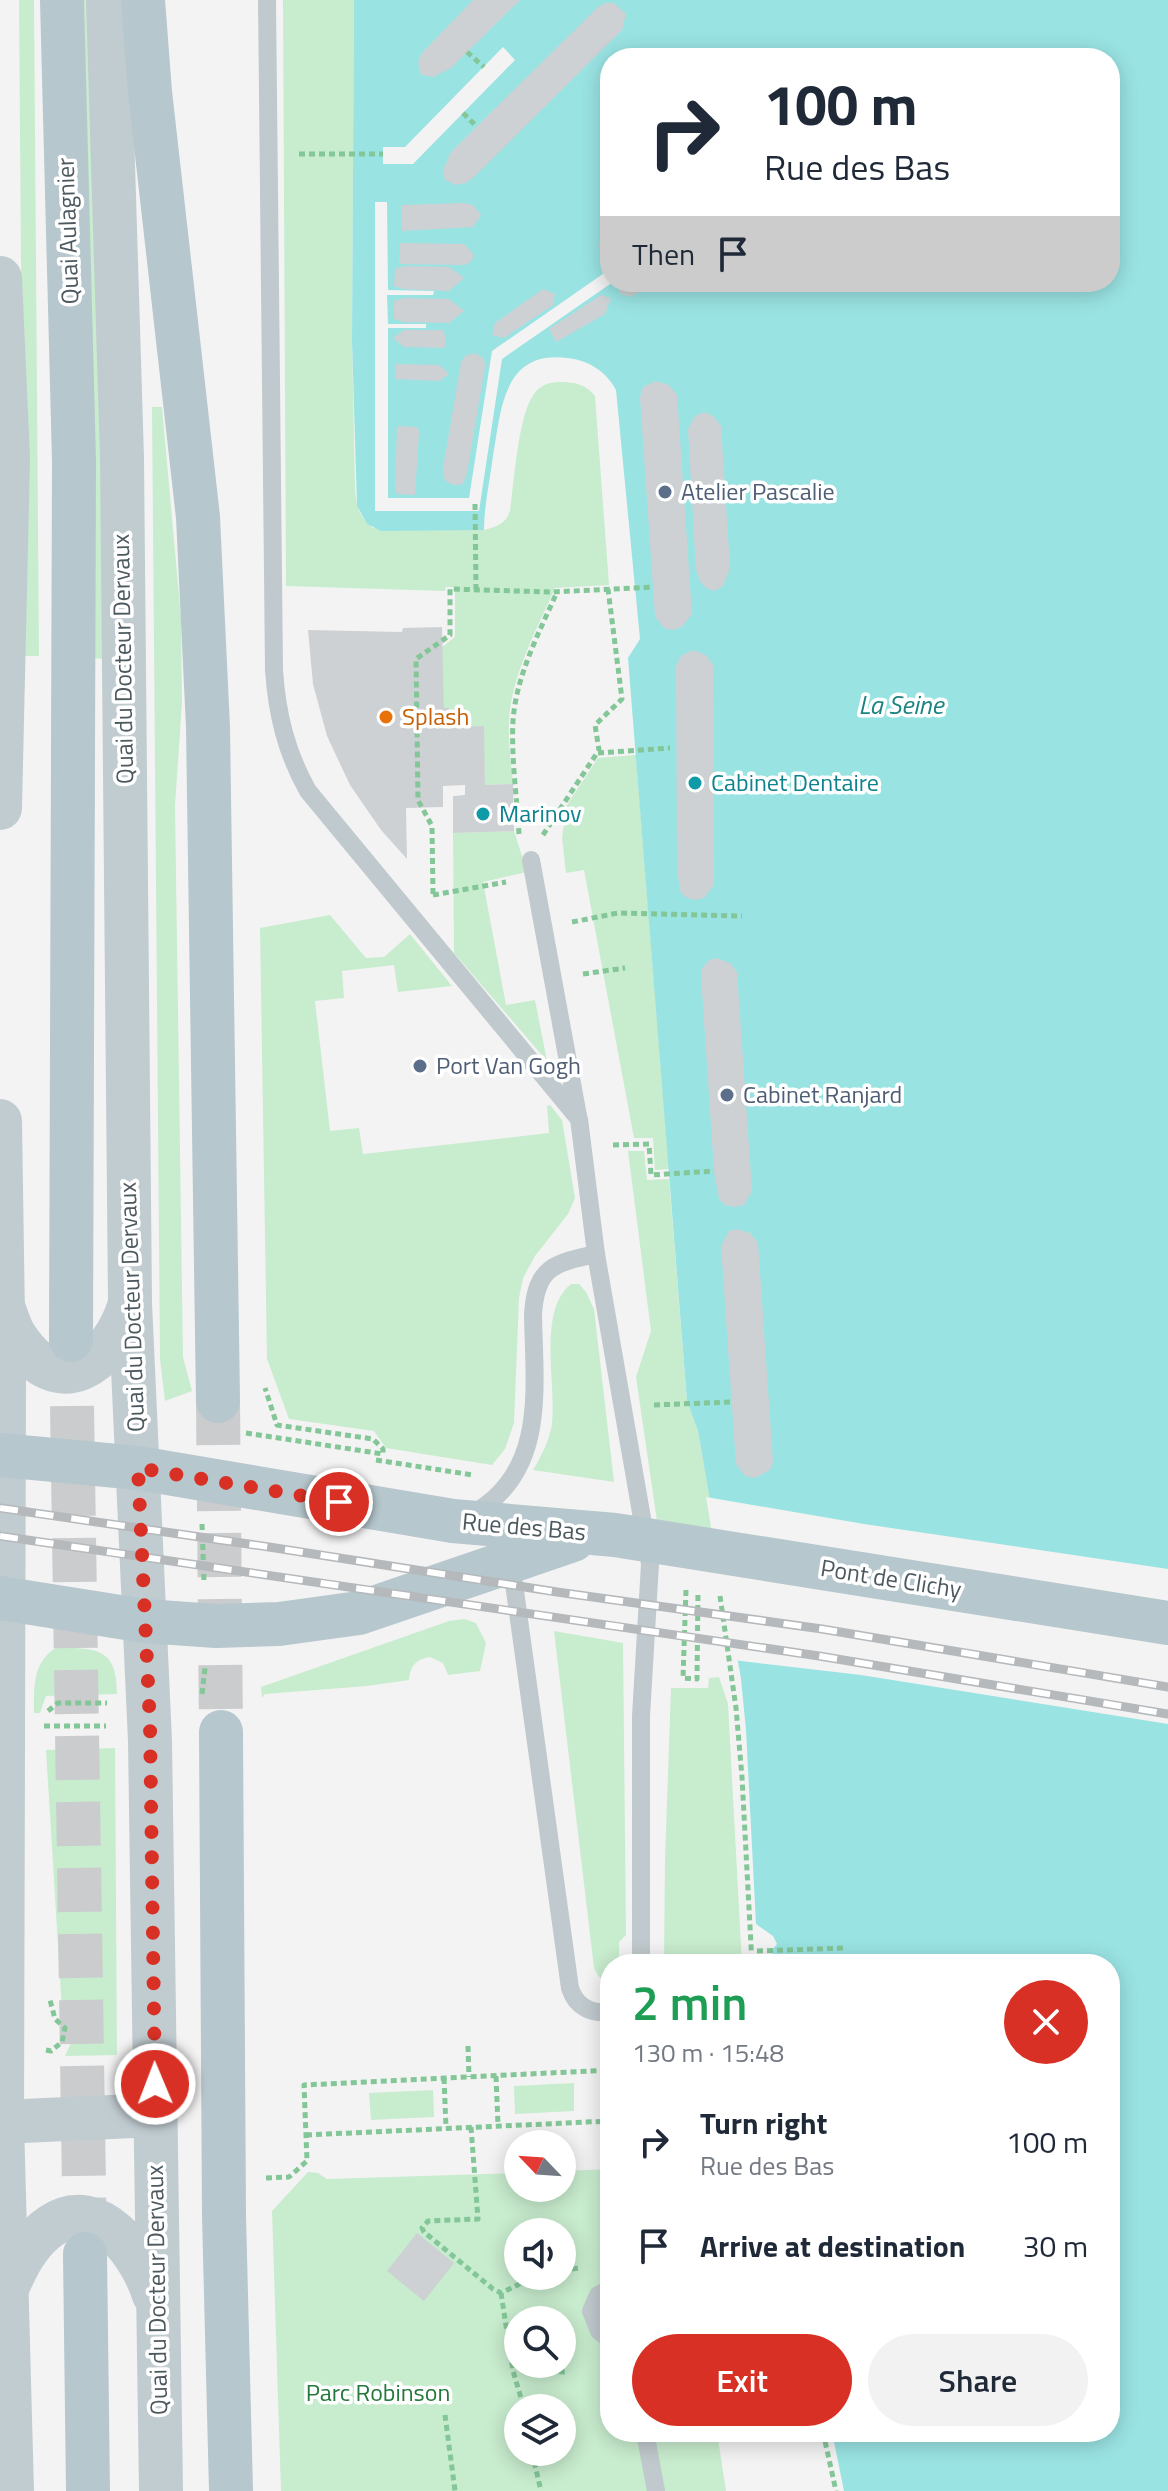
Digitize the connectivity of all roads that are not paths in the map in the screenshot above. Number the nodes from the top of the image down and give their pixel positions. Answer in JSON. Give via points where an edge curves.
{"nodes":[{"id":1,"x":62,"y":0,"type":"edge"},
{"id":2,"x":108,"y":0,"type":"edge"},
{"id":3,"x":143,"y":0,"type":"edge"},
{"id":4,"x":267,"y":0,"type":"edge"},
{"id":5,"x":0,"y":278,"type":"edge"},
{"id":6,"x":122,"y":458,"type":"joint"},
{"id":7,"x":74,"y":461,"type":"joint"},
{"id":8,"x":0,"y":808,"type":"edge"},
{"id":9,"x":532,"y":864,"type":"road end"},
{"id":10,"x":579,"y":1119,"type":"junction"},
{"id":11,"x":0,"y":1121,"type":"edge"},
{"id":12,"x":596,"y":1254,"type":"junction"},
{"id":13,"x":130,"y":1303,"type":"junction"},
{"id":14,"x":2,"y":1305,"type":"edge"},
{"id":15,"x":71,"y":1340,"type":"tunnel mouth"},
{"id":16,"x":228,"y":1419,"type":"tunnel mouth"},
{"id":17,"x":1,"y":1455,"type":"edge"},
{"id":18,"x":138,"y":1468,"type":"junction"},
{"id":19,"x":453,"y":1521,"type":"junction"},
{"id":20,"x":615,"y":1535,"type":"junction"},
{"id":21,"x":510,"y":1559,"type":"junction"},
{"id":22,"x":1,"y":1598,"type":"edge"},
{"id":23,"x":145,"y":1621,"type":"junction"},
{"id":24,"x":1168,"y":1623,"type":"edge"},
{"id":25,"x":221,"y":1732,"type":"tunnel mouth"},
{"id":26,"x":641,"y":1954,"type":"edge"},
{"id":27,"x":600,"y":2013,"type":"edge"},
{"id":28,"x":156,"y":2115,"type":"junction"},
{"id":29,"x":1,"y":2122,"type":"edge"},
{"id":30,"x":85,"y":2254,"type":"tunnel mouth"},
{"id":31,"x":8,"y":2286,"type":"junction"},
{"id":32,"x":600,"y":2294,"type":"edge"},
{"id":33,"x":156,"y":2301,"type":"junction"},
{"id":34,"x":600,"y":2332,"type":"edge"},
{"id":35,"x":647,"y":2442,"type":"edge"},
{"id":36,"x":12,"y":2491,"type":"edge"},
{"id":37,"x":88,"y":2491,"type":"edge"},
{"id":38,"x":161,"y":2491,"type":"edge"},
{"id":39,"x":231,"y":2491,"type":"edge"},
{"id":40,"x":656,"y":2491,"type":"edge"}],
"edges":[{"from":1,"to":7,"type":"main road","name":"Quai Aulagnier"},
{"from":2,"to":6,"type":"main road","name":"Quai Aulagnier"},
{"from":3,"to":16,"type":"main road","via":[[198,517]]},
{"from":4,"to":10,"type":"lane","via":[[274,670],[280,723],[308,791]]},
{"from":5,"to":8,"type":"main road","via":[[8,458]]},
{"from":6,"to":13,"type":"main road","name":"Quai du Docteur Dervaux"},
{"from":7,"to":15,"type":"main road","name":"Quai du Docteur Dervaux"},
{"from":9,"to":10,"type":"lane"},
{"from":10,"to":12,"type":"lane"},
{"from":11,"to":14,"type":"main road"},
{"from":12,"to":19,"type":"lane","via":[[557,1264],[543,1277],[533,1314],[532,1434],[510,1481],[492,1501]]},
{"from":12,"to":26,"type":"lane","via":[[650,1564],[641,1716]]},
{"from":13,"to":14,"type":"main road","via":[[123,1327],[106,1353],[85,1368],[65,1372],[35,1358],[16,1336]]},
{"from":13,"to":18,"type":"main road","name":"Quai du Docteur Dervaux"},
{"from":14,"to":17,"type":"main road"},
{"from":17,"to":18,"type":"main road","name":"Rue des Bas"},
{"from":17,"to":22,"type":"main road"},
{"from":18,"to":19,"type":"main road","name":"Rue des Bas"},
{"from":18,"to":23,"type":"main road","name":"Quai du Docteur Dervaux"},
{"from":19,"to":20,"type":"main road","name":"Rue des Bas"},
{"from":20,"to":21,"type":"main road","name":"Rue des Bas","via":[[575,1539]]},
{"from":20,"to":24,"type":"main road","name":"Pont de Clichy"},
{"from":21,"to":23,"type":"main road","name":"Rue des Bas","via":[[359,1613],[279,1624]]},
{"from":21,"to":27,"type":"lane","via":[[570,1988],[583,2007]]},
{"from":22,"to":23,"type":"main road","name":"Rue des Bas"},
{"from":22,"to":29,"type":"main road"},
{"from":23,"to":28,"type":"main road","name":"Quai du Docteur Dervaux"},
{"from":25,"to":39,"type":"main road"},
{"from":28,"to":29,"type":"main road"},
{"from":28,"to":33,"type":"main road","name":"Quai du Docteur Dervaux"},
{"from":29,"to":31,"type":"main road"},
{"from":30,"to":37,"type":"main road"},
{"from":31,"to":33,"type":"main road","via":[[20,2260],[52,2225],[90,2218],[130,2246]]},
{"from":31,"to":36,"type":"main road"},
{"from":32,"to":34,"type":"lane","via":[[591,2311]]},
{"from":33,"to":38,"type":"main road","name":"Quai du Docteur Dervaux"},
{"from":35,"to":40,"type":"lane"}]}
